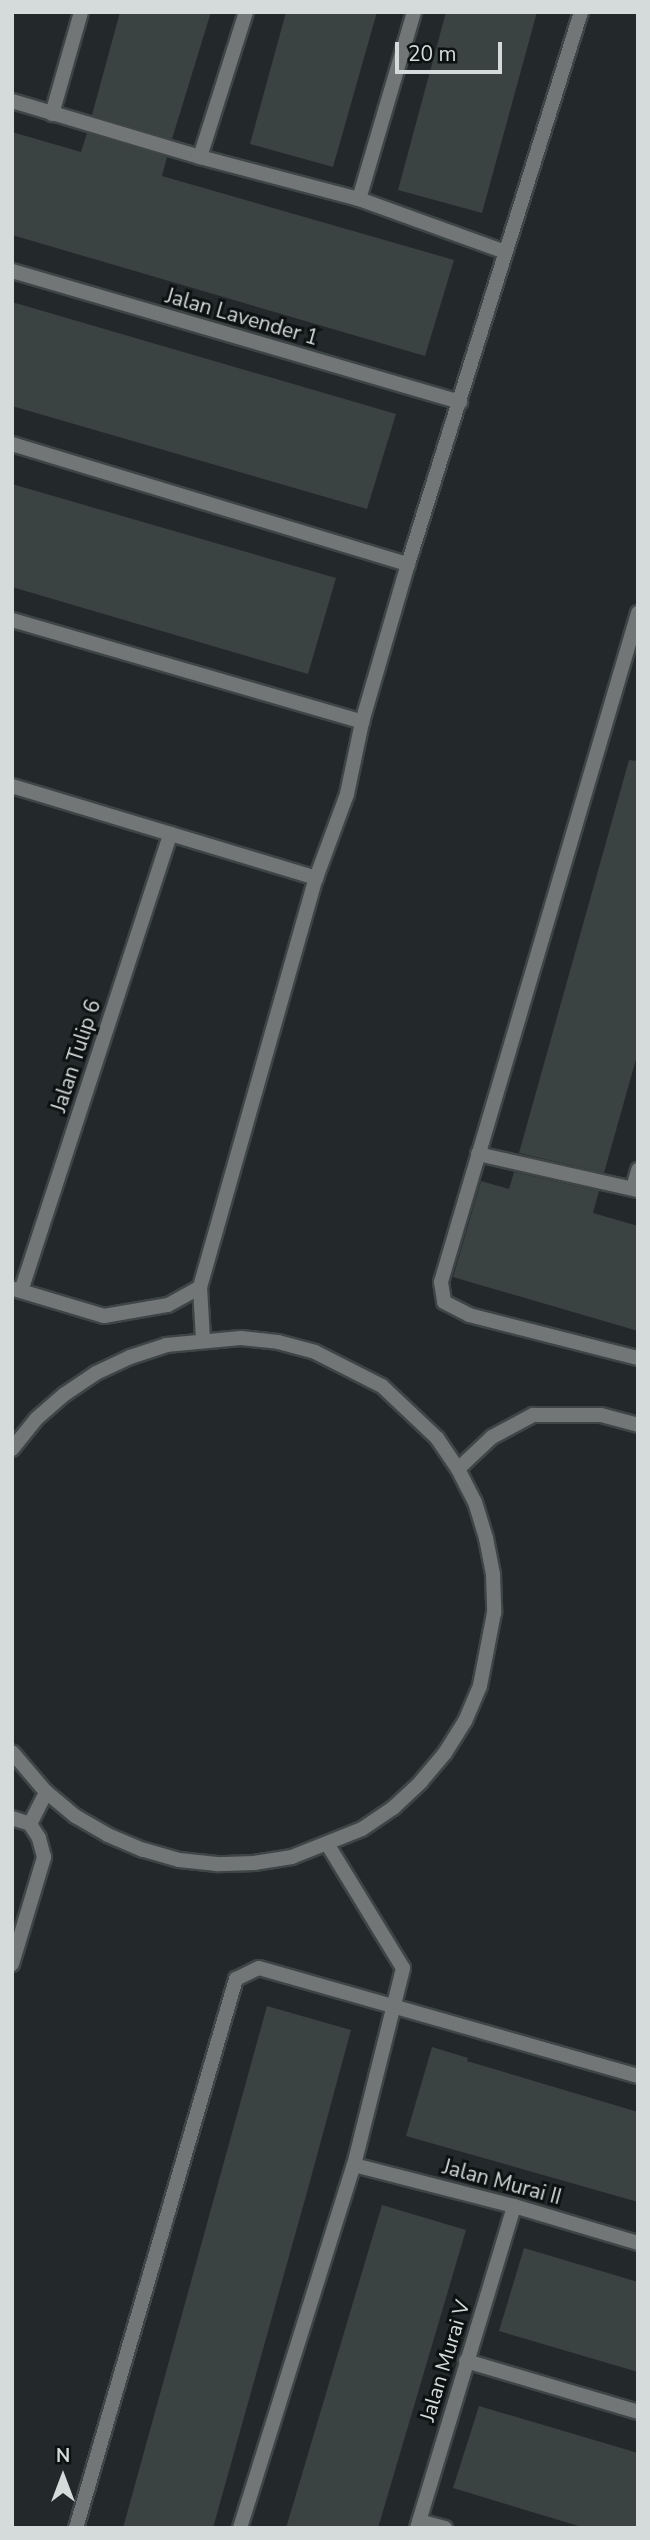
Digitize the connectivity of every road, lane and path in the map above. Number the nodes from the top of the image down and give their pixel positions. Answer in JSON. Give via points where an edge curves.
{"nodes":[{"id":1,"x":81,"y":12,"type":"edge"},
{"id":2,"x":246,"y":12,"type":"edge"},
{"id":3,"x":414,"y":12,"type":"edge"},
{"id":4,"x":581,"y":12,"type":"edge"},
{"id":5,"x":12,"y":101,"type":"edge"},
{"id":6,"x":52,"y":114,"type":"junction"},
{"id":7,"x":200,"y":157,"type":"junction"},
{"id":8,"x":359,"y":199,"type":"junction"},
{"id":9,"x":503,"y":251,"type":"junction"},
{"id":10,"x":12,"y":271,"type":"edge"},
{"id":11,"x":460,"y":402,"type":"junction"},
{"id":12,"x":12,"y":444,"type":"edge"},
{"id":13,"x":408,"y":564,"type":"junction"},
{"id":14,"x":638,"y":613,"type":"edge"},
{"id":15,"x":12,"y":620,"type":"edge"},
{"id":16,"x":362,"y":722,"type":"junction"},
{"id":17,"x":12,"y":786,"type":"edge"},
{"id":18,"x":170,"y":834,"type":"junction"},
{"id":19,"x":316,"y":878,"type":"junction"},
{"id":20,"x":478,"y":1154,"type":"junction"},
{"id":21,"x":638,"y":1170,"type":"edge"},
{"id":22,"x":635,"y":1189,"type":"edge"},
{"id":23,"x":200,"y":1287,"type":"junction"},
{"id":24,"x":17,"y":1290,"type":"edge"},
{"id":25,"x":203,"y":1339,"type":"junction"},
{"id":26,"x":638,"y":1358,"type":"edge"},
{"id":27,"x":638,"y":1425,"type":"edge"},
{"id":28,"x":12,"y":1449,"type":"edge"},
{"id":29,"x":458,"y":1469,"type":"junction"},
{"id":30,"x":12,"y":1752,"type":"edge"},
{"id":31,"x":46,"y":1792,"type":"junction"},
{"id":32,"x":12,"y":1818,"type":"edge"},
{"id":33,"x":30,"y":1824,"type":"junction"},
{"id":34,"x":328,"y":1845,"type":"junction"},
{"id":35,"x":12,"y":1964,"type":"edge"},
{"id":36,"x":394,"y":2007,"type":"junction"},
{"id":37,"x":638,"y":2076,"type":"edge"},
{"id":38,"x":354,"y":2165,"type":"junction"},
{"id":39,"x":514,"y":2206,"type":"junction"},
{"id":40,"x":638,"y":2243,"type":"edge"},
{"id":41,"x":466,"y":2361,"type":"junction"},
{"id":42,"x":638,"y":2412,"type":"edge"},
{"id":43,"x":418,"y":2524,"type":"edge"},
{"id":44,"x":76,"y":2528,"type":"edge"},
{"id":45,"x":240,"y":2528,"type":"edge"},
{"id":46,"x":444,"y":2528,"type":"edge"}],
"edges":[{"from":1,"to":6,"type":"street"},
{"from":2,"to":7,"type":"street"},
{"from":3,"to":8,"type":"street"},
{"from":4,"to":9,"type":"street"},
{"from":5,"to":6,"type":"street"},
{"from":6,"to":7,"type":"street"},
{"from":7,"to":8,"type":"street"},
{"from":8,"to":9,"type":"street"},
{"from":9,"to":11,"type":"street"},
{"from":10,"to":11,"type":"street","name":"Jalan Lavender 1"},
{"from":11,"to":13,"type":"street"},
{"from":12,"to":13,"type":"street"},
{"from":13,"to":16,"type":"street"},
{"from":14,"to":20,"type":"street"},
{"from":15,"to":16,"type":"street"},
{"from":16,"to":19,"type":"street","via":[[346,794]]},
{"from":17,"to":18,"type":"street"},
{"from":18,"to":19,"type":"street"},
{"from":18,"to":24,"type":"street","name":"Jalan Tulip 6"},
{"from":19,"to":23,"type":"street"},
{"from":20,"to":22,"type":"street"},
{"from":20,"to":26,"type":"street","via":[[441,1282],[444,1302],[468,1315]]},
{"from":21,"to":22,"type":"street"},
{"from":23,"to":24,"type":"street","via":[[168,1305],[104,1316]]},
{"from":23,"to":25,"type":"street"},
{"from":25,"to":28,"type":"street","via":[[166,1345],[96,1373],[36,1419]]},
{"from":25,"to":29,"type":"street","via":[[278,1342],[349,1367],[411,1410]]},
{"from":27,"to":29,"type":"street","via":[[601,1415],[533,1415],[492,1437]]},
{"from":29,"to":34,"type":"street","via":[[475,1502],[493,1575],[494,1613],[480,1686],[465,1721],[421,1782],[393,1808]]},
{"from":30,"to":31,"type":"street"},
{"from":31,"to":33,"type":"street"},
{"from":31,"to":34,"type":"street","via":[[108,1835],[179,1860],[255,1863]]},
{"from":32,"to":33,"type":"street"},
{"from":33,"to":35,"type":"street","via":[[44,1857]]},
{"from":34,"to":36,"type":"street","via":[[399,1957],[403,1968]]},
{"from":36,"to":37,"type":"street"},
{"from":36,"to":38,"type":"street"},
{"from":36,"to":44,"type":"street","via":[[259,1968],[236,1979]]},
{"from":38,"to":39,"type":"street","name":"Jalan Murai II"},
{"from":38,"to":45,"type":"street"},
{"from":39,"to":40,"type":"street","name":"Jalan Murai II"},
{"from":39,"to":41,"type":"street","name":"Jalan Murai V"},
{"from":41,"to":42,"type":"street"},
{"from":41,"to":43,"type":"street","name":"Jalan Murai V"},
{"from":43,"to":46,"type":"street"}]}
